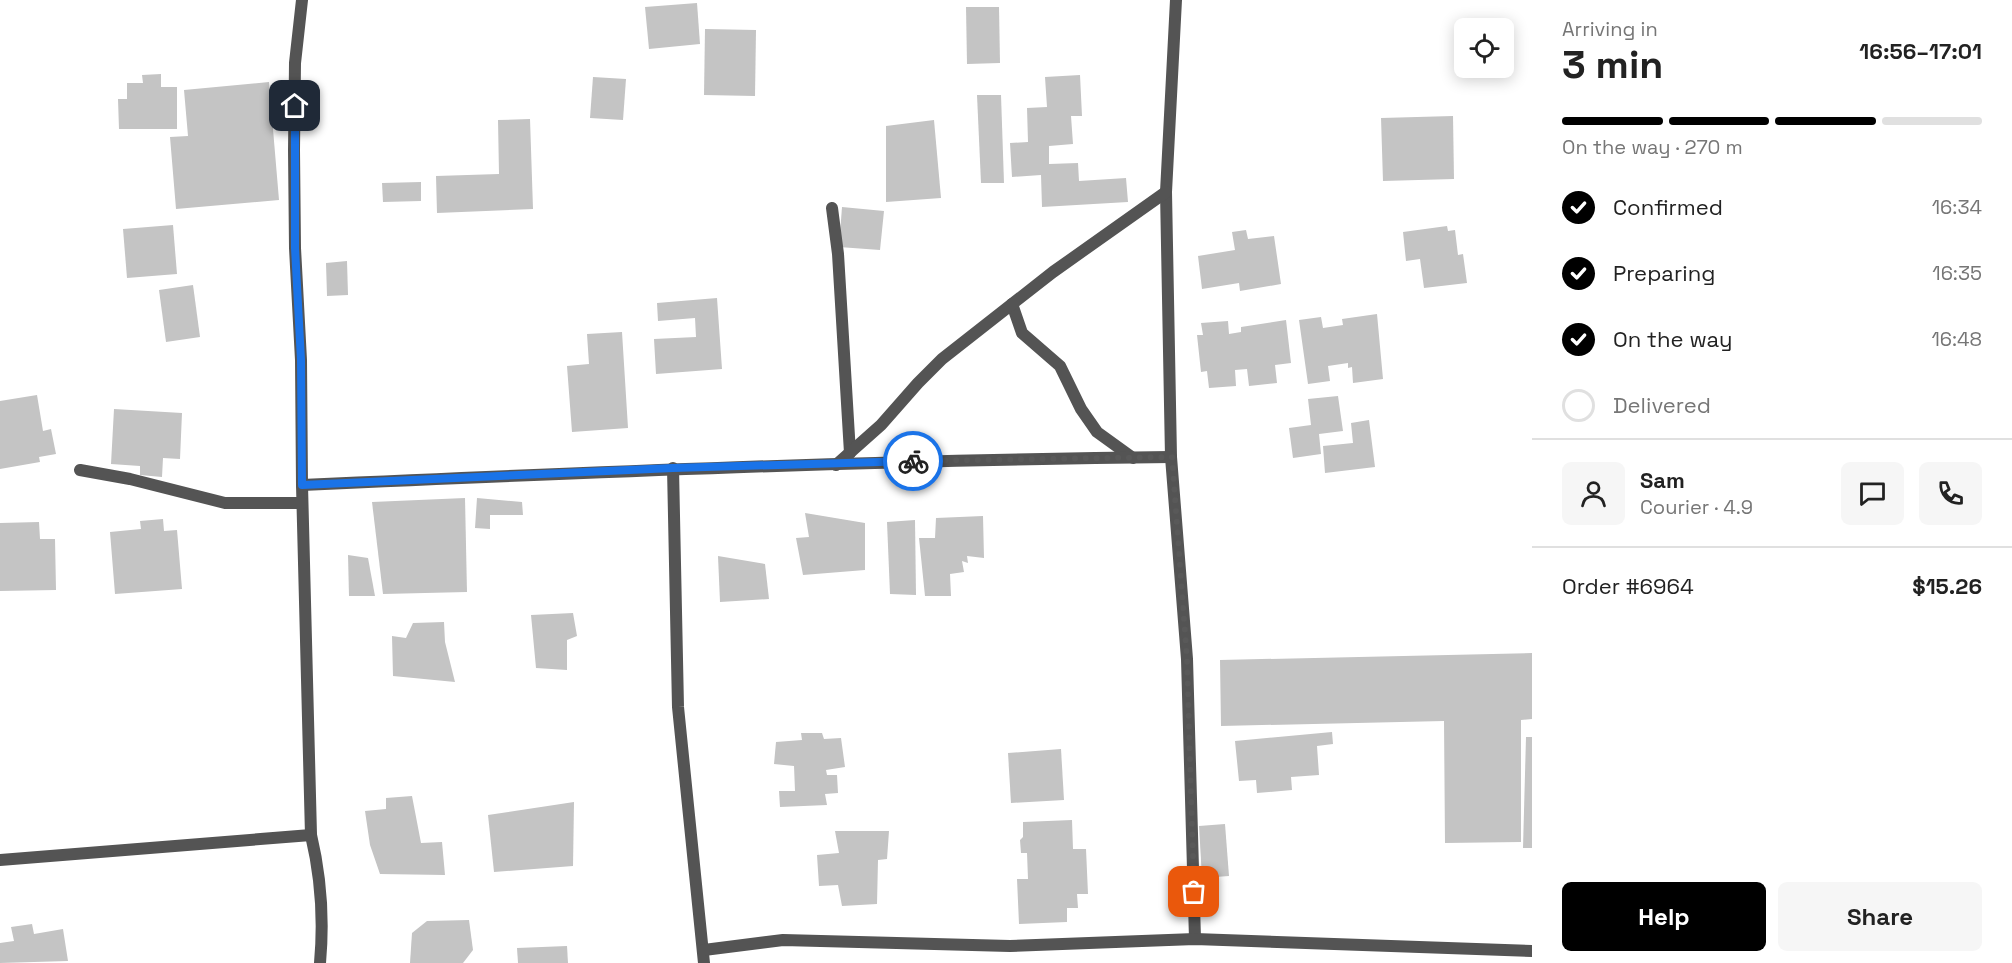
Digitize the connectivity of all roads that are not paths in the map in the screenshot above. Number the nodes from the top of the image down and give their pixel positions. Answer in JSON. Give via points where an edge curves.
{"nodes":[{"id":1,"x":302,"y":0,"type":"edge"},
{"id":2,"x":1176,"y":0,"type":"edge"},
{"id":3,"x":1166,"y":192,"type":"junction"},
{"id":4,"x":832,"y":208,"type":"dead end"},
{"id":5,"x":1012,"y":304,"type":"junction"},
{"id":6,"x":850,"y":453,"type":"junction"},
{"id":7,"x":1172,"y":457,"type":"junction"},
{"id":8,"x":1133,"y":458,"type":"junction"},
{"id":9,"x":836,"y":465,"type":"junction"},
{"id":10,"x":673,"y":468,"type":"junction"},
{"id":11,"x":80,"y":470,"type":"dead end"},
{"id":12,"x":302,"y":485,"type":"junction"},
{"id":13,"x":302,"y":503,"type":"junction"},
{"id":14,"x":311,"y":835,"type":"junction"},
{"id":15,"x":0,"y":860,"type":"edge"},
{"id":16,"x":1195,"y":939,"type":"junction"},
{"id":17,"x":704,"y":950,"type":"junction"},
{"id":18,"x":1532,"y":951,"type":"edge"},
{"id":19,"x":320,"y":963,"type":"edge"},
{"id":20,"x":704,"y":963,"type":"edge"}],
"edges":[{"from":1,"to":12,"type":"street","via":[[295,63],[294,150]]},
{"from":2,"to":3,"type":"street"},
{"from":3,"to":5,"type":"street"},
{"from":3,"to":7,"type":"street"},
{"from":4,"to":6,"type":"street"},
{"from":5,"to":6,"type":"street","via":[[942,359]]},
{"from":5,"to":8,"type":"street","via":[[1022,333],[1060,366],[1097,432]]},
{"from":6,"to":9,"type":"street"},
{"from":7,"to":8,"type":"street"},
{"from":7,"to":16,"type":"street","via":[[1187,659]]},
{"from":8,"to":9,"type":"street"},
{"from":9,"to":10,"type":"street"},
{"from":10,"to":12,"type":"street"},
{"from":10,"to":17,"type":"street","via":[[678,707]]},
{"from":11,"to":13,"type":"street","via":[[225,503]]},
{"from":12,"to":13,"type":"street"},
{"from":13,"to":14,"type":"street"},
{"from":14,"to":15,"type":"street"},
{"from":14,"to":19,"type":"street","via":[[322,898]]},
{"from":16,"to":17,"type":"street","via":[[1010,946],[783,940]]},
{"from":16,"to":18,"type":"street"},
{"from":17,"to":20,"type":"street"}]}
